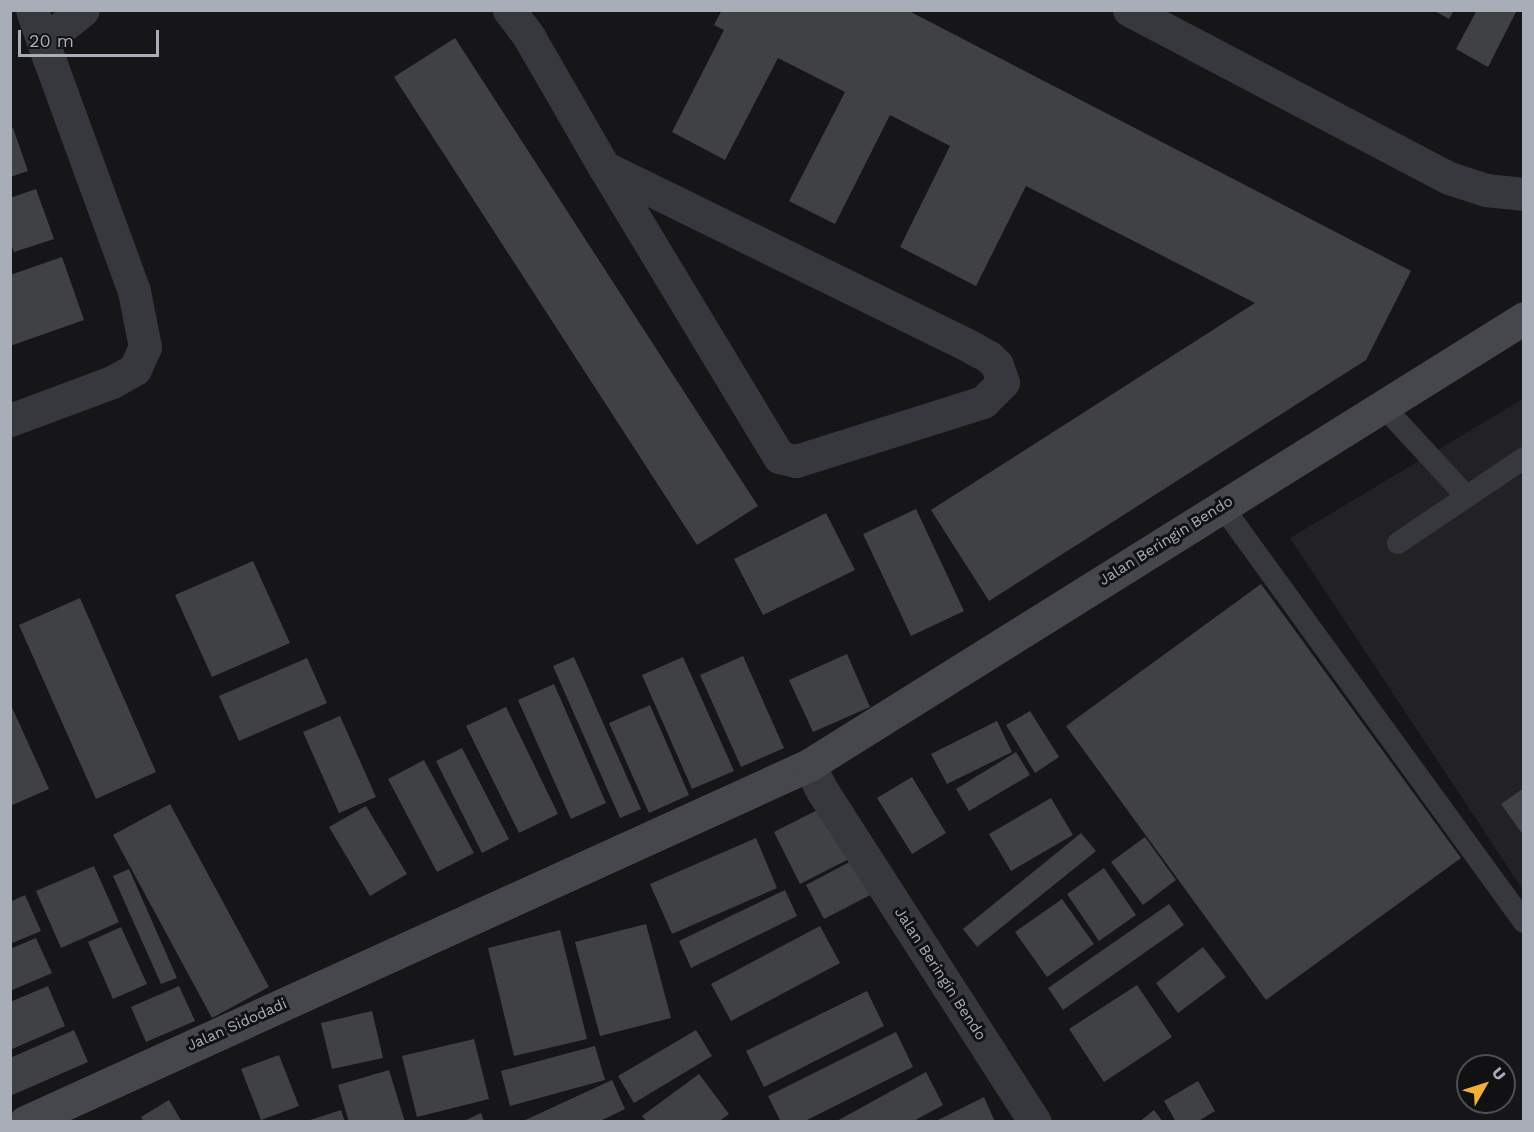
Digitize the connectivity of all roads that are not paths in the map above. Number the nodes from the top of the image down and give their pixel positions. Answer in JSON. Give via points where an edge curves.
{"nodes":[{"id":1,"x":32,"y":10,"type":"edge"},
{"id":2,"x":83,"y":10,"type":"edge"},
{"id":3,"x":509,"y":10,"type":"edge"},
{"id":4,"x":1129,"y":10,"type":"edge"},
{"id":5,"x":43,"y":42,"type":"junction"},
{"id":6,"x":604,"y":167,"type":"junction"},
{"id":7,"x":1524,"y":194,"type":"edge"},
{"id":8,"x":1524,"y":318,"type":"edge"},
{"id":9,"x":1384,"y":407,"type":"junction"},
{"id":10,"x":10,"y":420,"type":"edge"},
{"id":11,"x":1524,"y":458,"type":"edge"},
{"id":12,"x":1467,"y":497,"type":"junction"},
{"id":13,"x":1222,"y":506,"type":"junction"},
{"id":14,"x":1398,"y":543,"type":"dead end"},
{"id":15,"x":808,"y":765,"type":"junction"},
{"id":16,"x":1524,"y":922,"type":"edge"},
{"id":17,"x":448,"y":929,"type":"joint"},
{"id":18,"x":25,"y":1122,"type":"edge"},
{"id":19,"x":1035,"y":1122,"type":"edge"}],
"edges":[{"from":1,"to":5,"type":"street"},
{"from":2,"to":5,"type":"street"},
{"from":3,"to":6,"type":"street","via":[[529,37]]},
{"from":4,"to":7,"type":"street","via":[[1449,178],[1486,190]]},
{"from":5,"to":10,"type":"street","via":[[134,291],[145,347],[135,369],[112,382]]},
{"from":6,"to":6,"type":"street","via":[[779,457],[796,461],[982,402],[1003,382],[990,357],[971,346]]},
{"from":8,"to":9,"type":"street","name":"Jalan Beringin Bendo"},
{"from":9,"to":12,"type":"lane"},
{"from":9,"to":13,"type":"street","name":"Jalan Beringin Bendo"},
{"from":11,"to":12,"type":"lane"},
{"from":12,"to":14,"type":"lane"},
{"from":13,"to":15,"type":"street","name":"Jalan Beringin Bendo"},
{"from":13,"to":16,"type":"lane"},
{"from":15,"to":17,"type":"street","name":"Jalan Beringin Bendo"},
{"from":15,"to":19,"type":"street","name":"Jalan Beringin Bendo"},
{"from":17,"to":18,"type":"street","name":"Jalan Sidodadi"}]}
